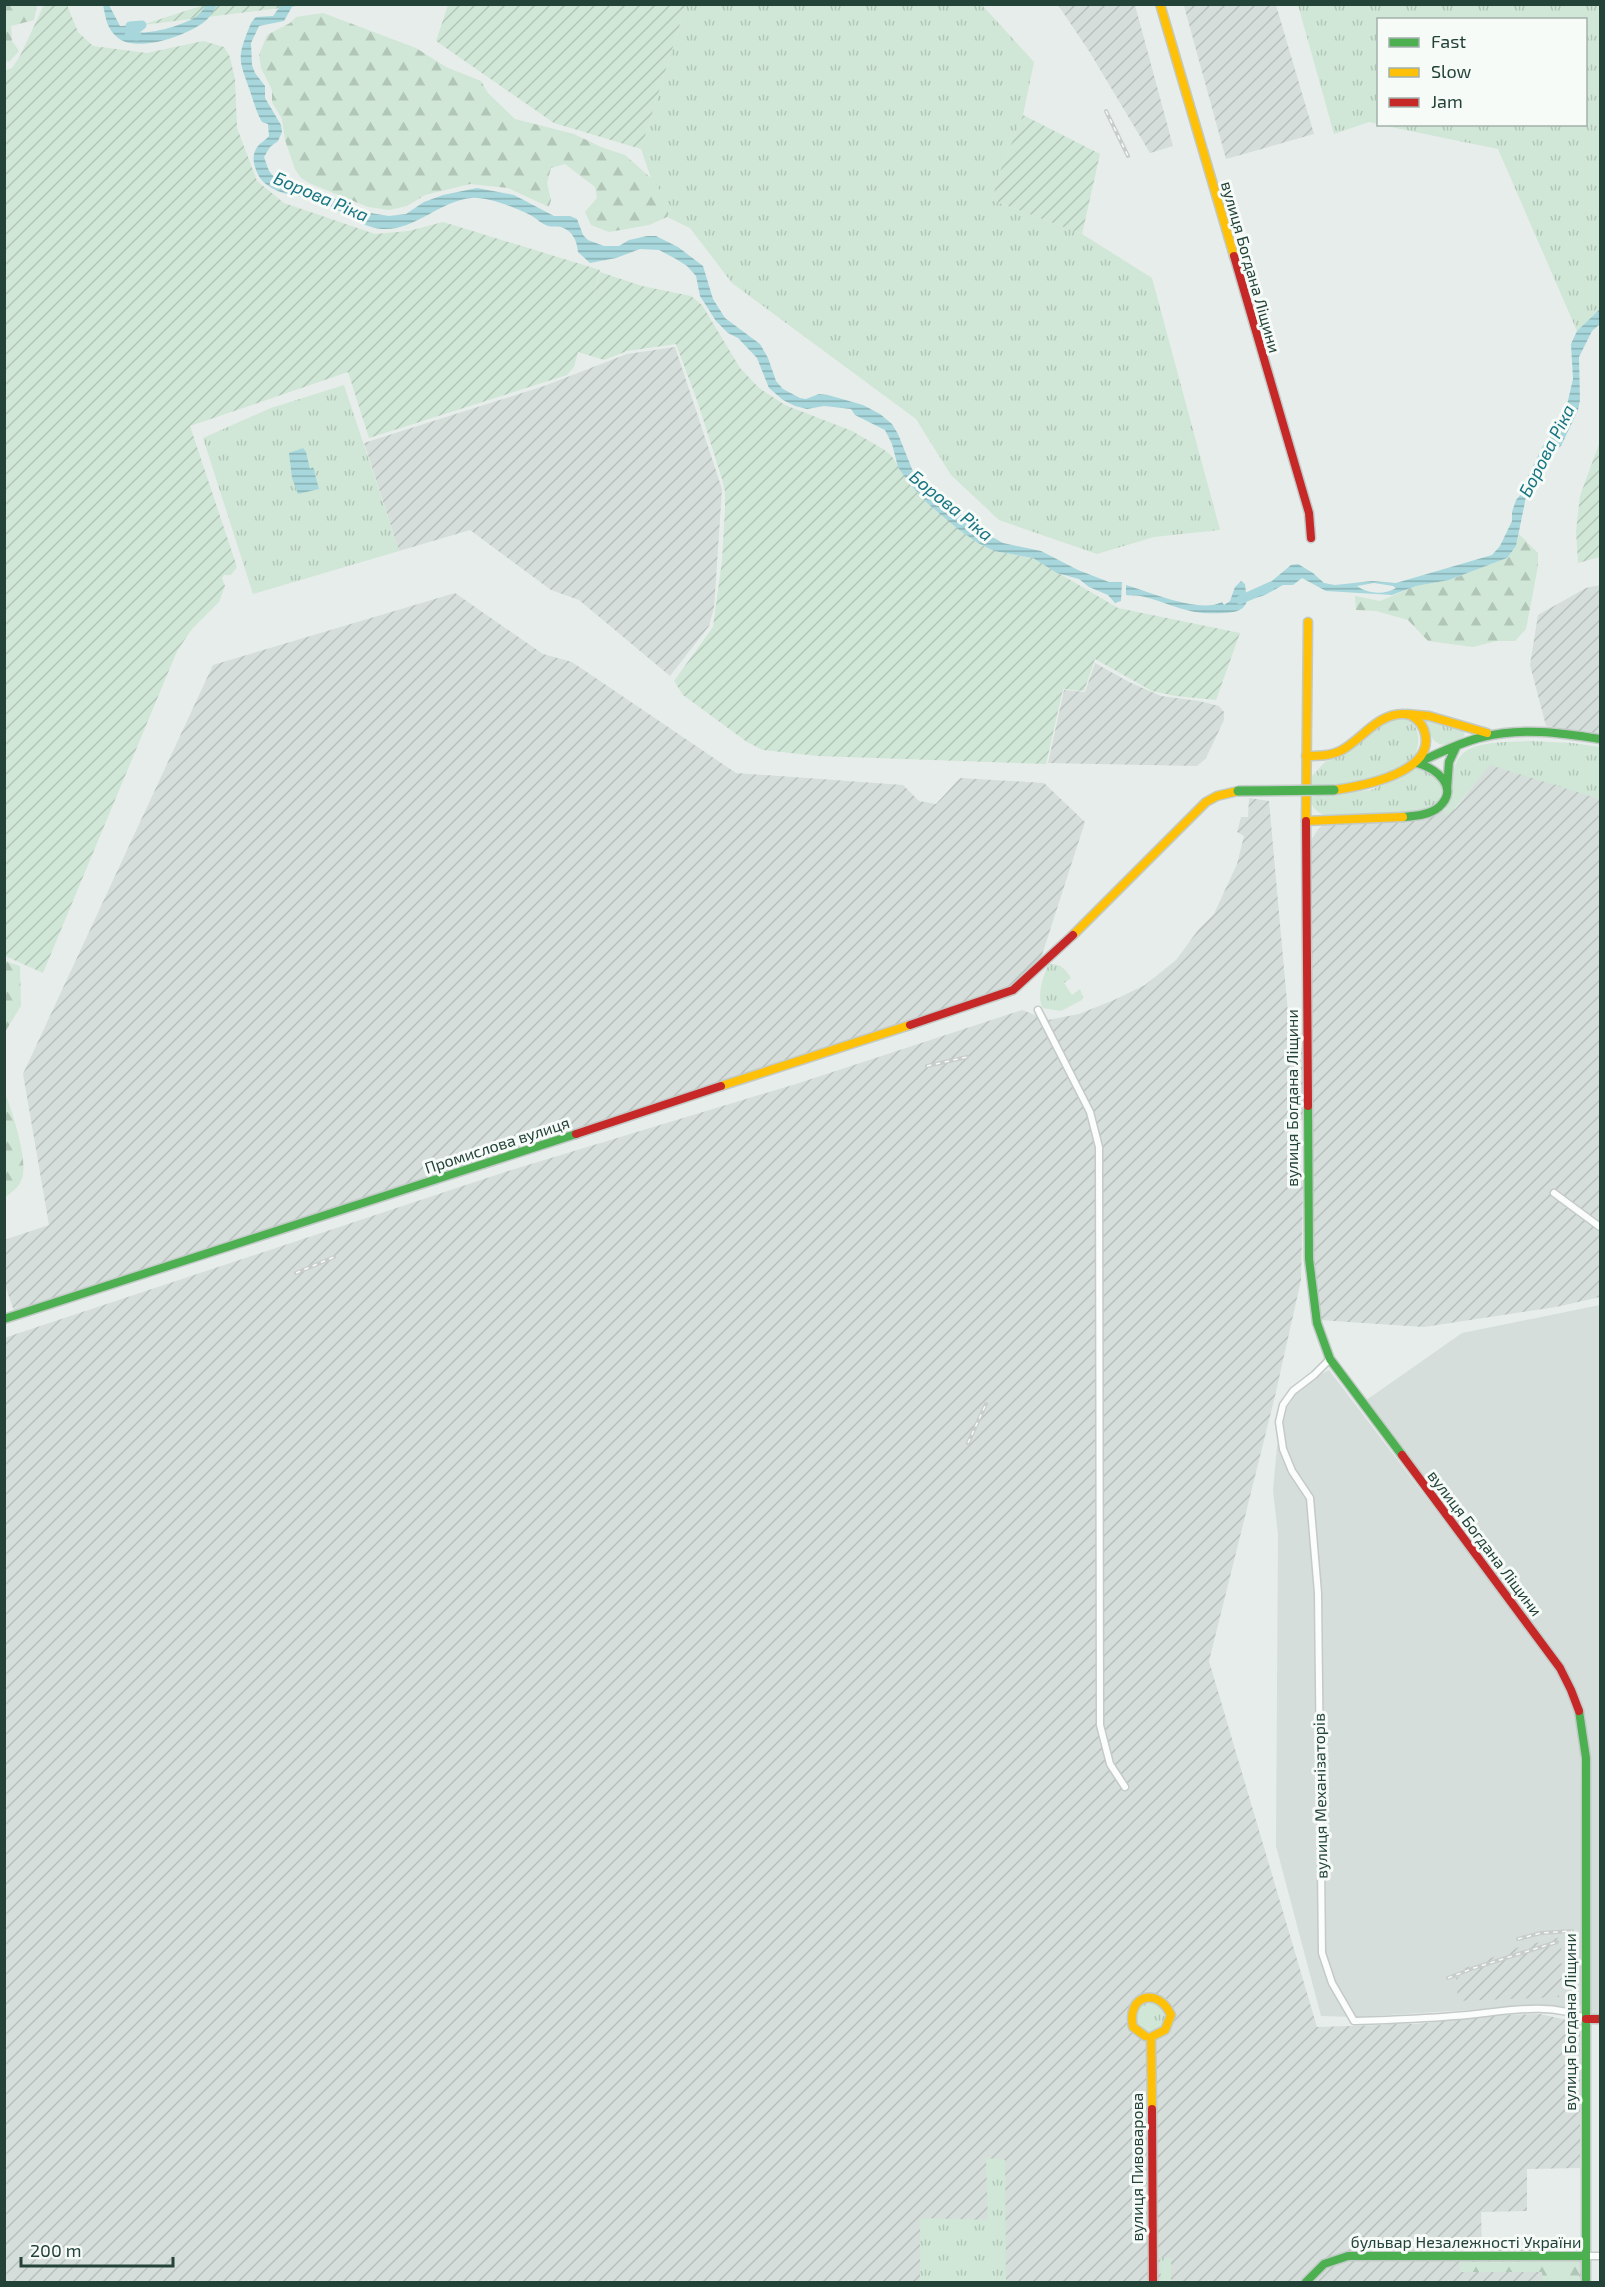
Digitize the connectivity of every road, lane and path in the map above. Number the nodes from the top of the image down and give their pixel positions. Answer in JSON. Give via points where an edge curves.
{"nodes":[{"id":1,"x":1160,"y":4,"type":"edge"},
{"id":2,"x":1311,"y":538,"type":"dead end"},
{"id":3,"x":1308,"y":622,"type":"dead end"},
{"id":4,"x":1406,"y":714,"type":"junction"},
{"id":5,"x":1491,"y":734,"type":"junction"},
{"id":6,"x":1600,"y":740,"type":"edge"},
{"id":7,"x":1457,"y":746,"type":"junction"},
{"id":8,"x":1306,"y":756,"type":"junction"},
{"id":9,"x":1417,"y":763,"type":"junction"},
{"id":10,"x":1446,"y":792,"type":"junction"},
{"id":11,"x":1306,"y":821,"type":"junction"},
{"id":12,"x":1038,"y":1010,"type":"dead end"},
{"id":13,"x":1554,"y":1193,"type":"dead end"},
{"id":14,"x":1600,"y":1227,"type":"edge"},
{"id":15,"x":4,"y":1318,"type":"edge"},
{"id":16,"x":1330,"y":1359,"type":"junction"},
{"id":17,"x":1125,"y":1787,"type":"dead end"},
{"id":18,"x":1586,"y":2019,"type":"junction"},
{"id":19,"x":1600,"y":2019,"type":"edge"},
{"id":20,"x":1148,"y":2037,"type":"junction"},
{"id":21,"x":1586,"y":2256,"type":"junction"},
{"id":22,"x":1600,"y":2256,"type":"edge"},
{"id":23,"x":1153,"y":2283,"type":"edge"},
{"id":24,"x":1306,"y":2283,"type":"edge"},
{"id":25,"x":1586,"y":2283,"type":"edge"}],
"edges":[{"from":1,"to":2,"type":"main road","name":"вулиця Богдана Ліщини","via":[[1309,513]]},
{"from":3,"to":8,"type":"main road"},
{"from":4,"to":5,"type":"main road"},
{"from":4,"to":8,"type":"main road","via":[[1384,719],[1339,752]]},
{"from":4,"to":9,"type":"main road","via":[[1419,721],[1426,737]]},
{"from":5,"to":6,"type":"main road","via":[[1562,734]]},
{"from":5,"to":7,"type":"main road","name":"Промислова вулиця"},
{"from":7,"to":9,"type":"main road","name":"Промислова вулиця"},
{"from":7,"to":10,"type":"main road","via":[[1449,762]]},
{"from":8,"to":11,"type":"main road","name":"вулиця Богдана Ліщини"},
{"from":9,"to":10,"type":"main road","via":[[1437,771]]},
{"from":9,"to":15,"type":"main road","name":"Промислова вулиця","bridge":true,"via":[[1354,788],[1238,791],[1206,802],[1049,958],[1022,983],[998,997]]},
{"from":10,"to":11,"type":"main road","via":[[1438,808],[1425,814]]},
{"from":11,"to":16,"type":"main road","name":"вулиця Богдана Ліщини","via":[[1309,1259],[1315,1317]]},
{"from":12,"to":17,"type":"street","via":[[1090,1112],[1099,1147],[1100,1725],[1110,1764]]},
{"from":13,"to":14,"type":"street"},
{"from":16,"to":18,"type":"main road","name":"вулиця Богдана Ліщини","via":[[1560,1668],[1576,1698],[1586,1758]]},
{"from":16,"to":18,"type":"street","name":"вулиця Механізаторів","via":[[1293,1391],[1279,1422],[1283,1449],[1310,1498],[1318,1593],[1322,1953],[1332,1983],[1354,2021],[1532,2009],[1576,2014]]},
{"from":18,"to":19,"type":"main road"},
{"from":18,"to":21,"type":"main road","name":"вулиця Богдана Ліщини"},
{"from":20,"to":20,"type":"main road","via":[[1162,2034],[1171,2020],[1167,2005],[1153,1997],[1140,2000],[1131,2013],[1133,2027]]},
{"from":20,"to":23,"type":"main road","name":"вулиця Пивоварова"},
{"from":21,"to":22,"type":"street","name":"бульвар Незалежності України"},
{"from":21,"to":24,"type":"main road","name":"бульвар Незалежності України","via":[[1348,2256],[1328,2260],[1316,2268]]},
{"from":21,"to":25,"type":"main road","name":"вулиця Богдана Ліщини"}]}
